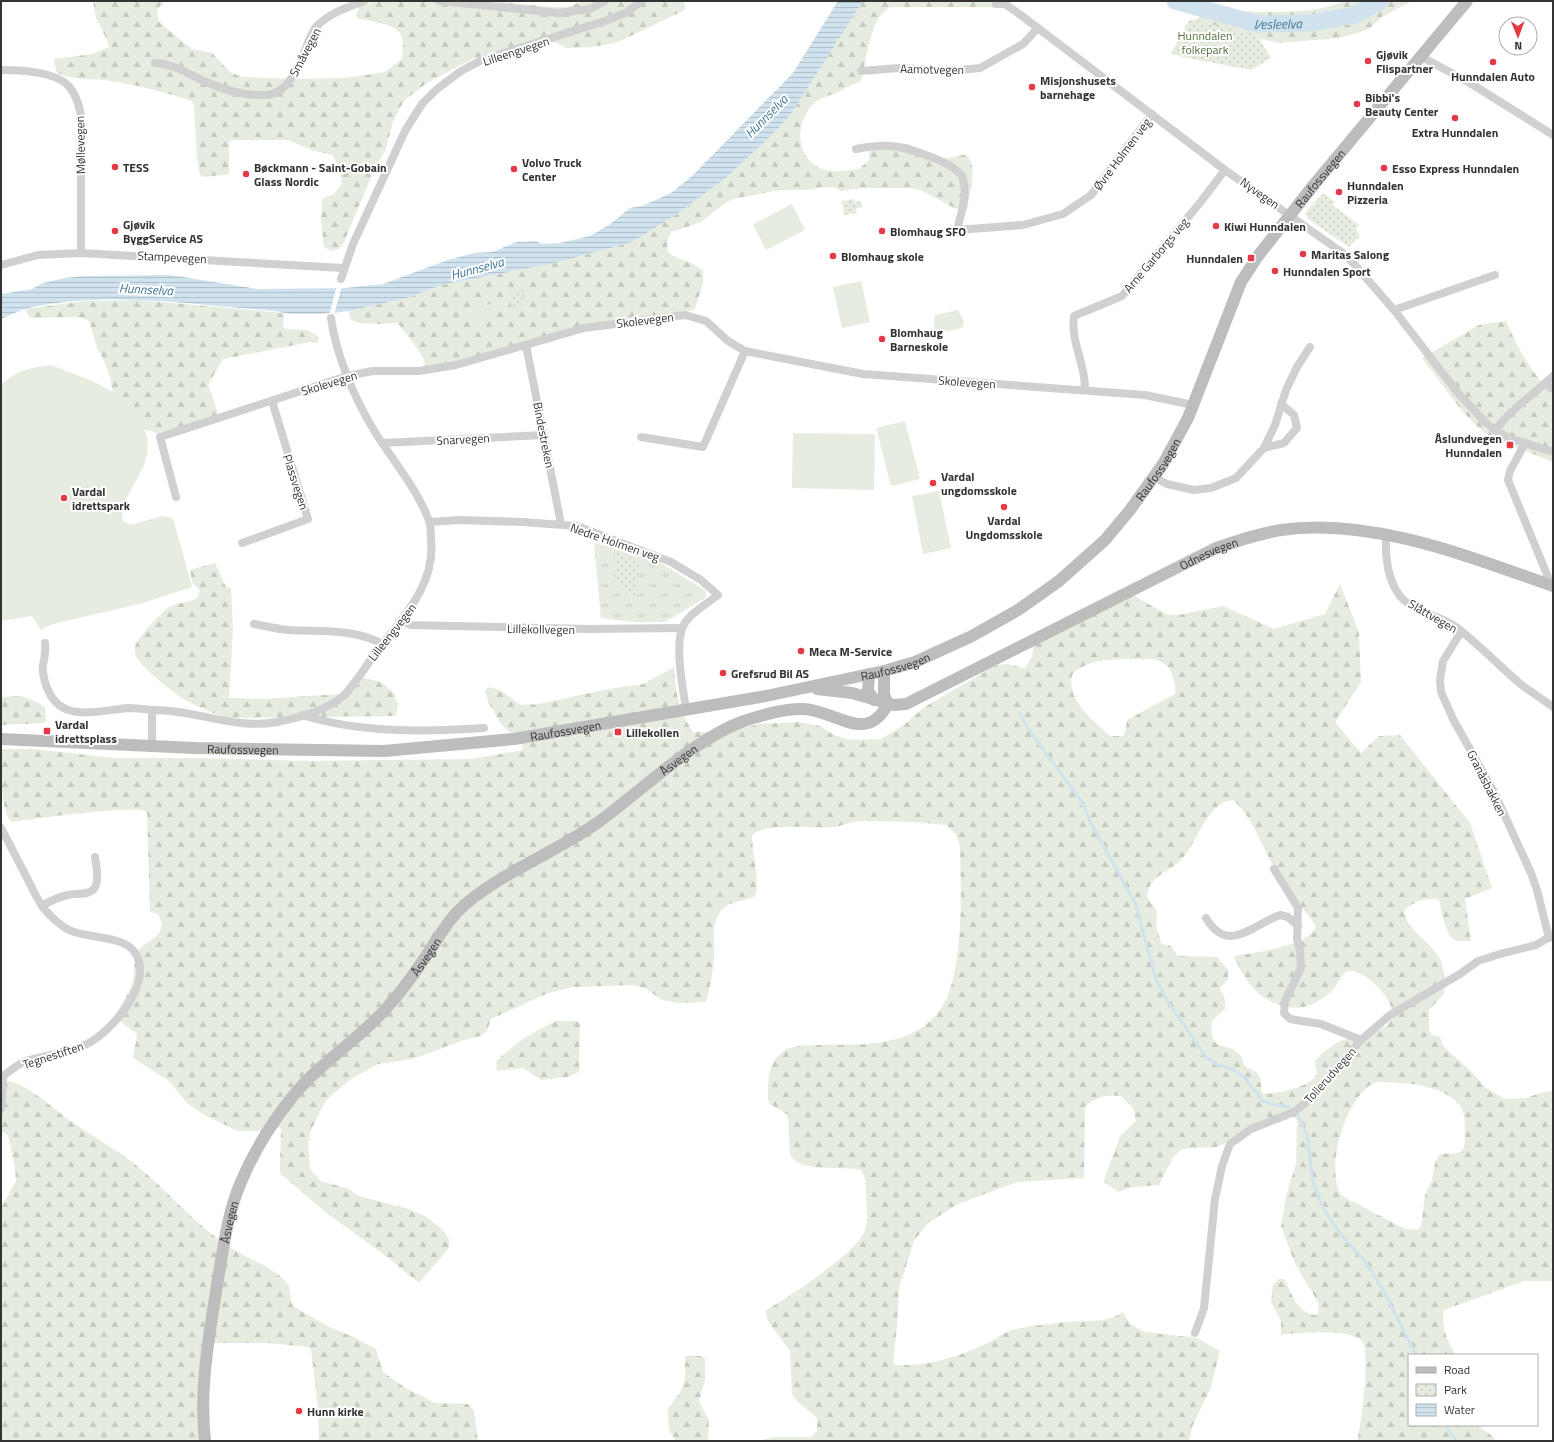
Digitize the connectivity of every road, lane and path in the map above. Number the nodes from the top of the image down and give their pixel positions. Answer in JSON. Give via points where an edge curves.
{"nodes":[{"id":1,"x":364,"y":1,"type":"edge"},
{"id":2,"x":439,"y":1,"type":"edge"},
{"id":3,"x":605,"y":1,"type":"edge"},
{"id":4,"x":642,"y":1,"type":"edge"},
{"id":5,"x":1467,"y":1,"type":"edge"},
{"id":6,"x":996,"y":4,"type":"dead end"},
{"id":7,"x":1038,"y":28,"type":"junction"},
{"id":8,"x":1420,"y":56,"type":"junction"},
{"id":9,"x":155,"y":63,"type":"dead end"},
{"id":10,"x":1,"y":70,"type":"edge"},
{"id":11,"x":860,"y":71,"type":"dead end"},
{"id":12,"x":1152,"y":114,"type":"junction"},
{"id":13,"x":1553,"y":135,"type":"edge"},
{"id":14,"x":856,"y":148,"type":"dead end"},
{"id":15,"x":1225,"y":170,"type":"junction"},
{"id":16,"x":1290,"y":215,"type":"junction"},
{"id":17,"x":81,"y":253,"type":"junction"},
{"id":18,"x":1,"y":265,"type":"edge"},
{"id":19,"x":343,"y":268,"type":"junction"},
{"id":20,"x":1495,"y":275,"type":"dead end"},
{"id":21,"x":340,"y":279,"type":"dead end"},
{"id":22,"x":1394,"y":310,"type":"junction"},
{"id":23,"x":331,"y":318,"type":"dead end"},
{"id":24,"x":526,"y":345,"type":"junction"},
{"id":25,"x":1310,"y":347,"type":"dead end"},
{"id":26,"x":745,"y":351,"type":"junction"},
{"id":27,"x":347,"y":376,"type":"junction"},
{"id":28,"x":1553,"y":376,"type":"edge"},
{"id":29,"x":1545,"y":384,"type":"junction"},
{"id":30,"x":1553,"y":389,"type":"edge"},
{"id":31,"x":1085,"y":390,"type":"junction"},
{"id":32,"x":272,"y":401,"type":"junction"},
{"id":33,"x":1281,"y":404,"type":"junction"},
{"id":34,"x":1193,"y":405,"type":"junction"},
{"id":35,"x":1495,"y":430,"type":"junction"},
{"id":36,"x":544,"y":435,"type":"junction"},
{"id":37,"x":641,"y":437,"type":"dead end"},
{"id":38,"x":382,"y":443,"type":"junction"},
{"id":39,"x":1525,"y":443,"type":"junction"},
{"id":40,"x":1264,"y":448,"type":"junction"},
{"id":41,"x":1553,"y":452,"type":"edge"},
{"id":42,"x":1154,"y":477,"type":"junction"},
{"id":43,"x":176,"y":497,"type":"dead end"},
{"id":44,"x":430,"y":522,"type":"junction"},
{"id":45,"x":561,"y":524,"type":"junction"},
{"id":46,"x":1386,"y":535,"type":"junction"},
{"id":47,"x":242,"y":543,"type":"dead end"},
{"id":48,"x":1550,"y":582,"type":"edge"},
{"id":49,"x":402,"y":622,"type":"junction"},
{"id":50,"x":254,"y":624,"type":"dead end"},
{"id":51,"x":682,"y":628,"type":"junction"},
{"id":52,"x":1462,"y":632,"type":"junction"},
{"id":53,"x":45,"y":643,"type":"dead end"},
{"id":54,"x":382,"y":644,"type":"junction"},
{"id":55,"x":884,"y":671,"type":"junction"},
{"id":56,"x":869,"y":674,"type":"junction"},
{"id":57,"x":802,"y":688,"type":"junction"},
{"id":58,"x":874,"y":700,"type":"junction"},
{"id":59,"x":888,"y":704,"type":"junction"},
{"id":60,"x":1553,"y":707,"type":"edge"},
{"id":61,"x":686,"y":709,"type":"junction"},
{"id":62,"x":152,"y":710,"type":"junction"},
{"id":63,"x":302,"y":715,"type":"junction"},
{"id":64,"x":484,"y":728,"type":"dead end"},
{"id":65,"x":1,"y":739,"type":"edge"},
{"id":66,"x":152,"y":746,"type":"junction"},
{"id":67,"x":1,"y":828,"type":"edge"},
{"id":68,"x":95,"y":857,"type":"dead end"},
{"id":69,"x":1274,"y":869,"type":"dead end"},
{"id":70,"x":42,"y":906,"type":"junction"},
{"id":71,"x":1206,"y":918,"type":"dead end"},
{"id":72,"x":1298,"y":926,"type":"junction"},
{"id":73,"x":1551,"y":936,"type":"edge"},
{"id":74,"x":1361,"y":1040,"type":"junction"},
{"id":75,"x":2,"y":1075,"type":"edge"},
{"id":76,"x":1,"y":1109,"type":"edge"},
{"id":77,"x":1195,"y":1333,"type":"dead end"},
{"id":78,"x":206,"y":1441,"type":"edge"}],
"edges":[{"from":1,"to":9,"type":"street","name":"Småvegen","via":[[333,12],[315,28],[290,79],[280,90],[267,95],[218,87],[182,69]]},
{"from":2,"to":3,"type":"street","via":[[559,13],[590,9]]},
{"from":4,"to":19,"type":"street","name":"Lilleengvegen","via":[[611,19],[482,60],[461,71],[437,89],[422,104],[405,131]]},
{"from":5,"to":8,"type":"main road","name":"Raufossvegen"},
{"from":6,"to":7,"type":"street","name":"Nyvegen","via":[[1005,4]]},
{"from":7,"to":11,"type":"street","name":"Aamotvegen","via":[[1023,44],[980,68],[950,71],[899,68]]},
{"from":7,"to":12,"type":"street","name":"Nyvegen"},
{"from":8,"to":13,"type":"street","via":[[1470,83]]},
{"from":8,"to":16,"type":"main road","name":"Raufossvegen"},
{"from":10,"to":17,"type":"street","name":"Møllevegen","via":[[28,70],[57,78],[70,88],[78,101],[81,115]]},
{"from":12,"to":14,"type":"street","name":"Øvre Holmen veg","via":[[1091,195],[1063,214],[1023,225],[958,230],[966,195],[963,177],[957,170],[905,148],[889,145]]},
{"from":12,"to":15,"type":"street","name":"Nyvegen"},
{"from":15,"to":16,"type":"street","name":"Nyvegen"},
{"from":15,"to":31,"type":"street","name":"Arne Garborgs veg","via":[[1122,296],[1074,316],[1072,327],[1085,372]]},
{"from":16,"to":22,"type":"street","name":"Nyvegen","via":[[1347,256]]},
{"from":16,"to":34,"type":"main road","name":"Raufossvegen","via":[[1241,282]]},
{"from":17,"to":18,"type":"street","name":"Stampevegen","via":[[38,255]]},
{"from":17,"to":19,"type":"street","name":"Stampevegen"},
{"from":19,"to":21,"type":"street","name":"Lilleengvegen"},
{"from":20,"to":22,"type":"street"},
{"from":22,"to":35,"type":"street","name":"Nyvegen","via":[[1458,393]]},
{"from":23,"to":27,"type":"street","name":"Lilleengvegen"},
{"from":24,"to":26,"type":"street","name":"Skolevegen","via":[[584,328],[685,315],[706,321],[728,341]]},
{"from":24,"to":27,"type":"street","name":"Skolevegen","via":[[456,365],[419,371],[373,371]]},
{"from":24,"to":36,"type":"street","name":"Bindestreken"},
{"from":25,"to":33,"type":"street","via":[[1297,367]]},
{"from":26,"to":31,"type":"street","name":"Skolevegen","via":[[863,374]]},
{"from":26,"to":37,"type":"street","via":[[703,447]]},
{"from":27,"to":32,"type":"street","name":"Skolevegen"},
{"from":27,"to":38,"type":"street","name":"Lilleengvegen"},
{"from":28,"to":29,"type":"street"},
{"from":29,"to":30,"type":"street"},
{"from":29,"to":35,"type":"street","via":[[1520,404]]},
{"from":31,"to":34,"type":"street","name":"Skolevegen","via":[[1145,395]]},
{"from":32,"to":43,"type":"street","name":"Skolevegen","via":[[160,437]]},
{"from":32,"to":47,"type":"street","name":"Plassvegen","via":[[308,519]]},
{"from":33,"to":40,"type":"street"},
{"from":33,"to":40,"type":"street","via":[[1294,415],[1297,428],[1284,443]]},
{"from":34,"to":42,"type":"main road","name":"Raufossvegen"},
{"from":35,"to":39,"type":"street","name":"Nyvegen"},
{"from":36,"to":38,"type":"street","name":"Snarvegen"},
{"from":36,"to":45,"type":"street","name":"Bindestreken"},
{"from":38,"to":44,"type":"street","name":"Lilleengvegen","via":[[416,493]]},
{"from":39,"to":41,"type":"street","name":"Nyvegen"},
{"from":39,"to":48,"type":"street","via":[[1508,480]]},
{"from":40,"to":42,"type":"street","via":[[1236,478],[1211,488],[1179,488]]},
{"from":42,"to":55,"type":"main road","name":"Raufossvegen","via":[[1105,540],[1047,590],[972,636],[915,662]]},
{"from":44,"to":45,"type":"street","name":"Nedre Holmen veg","via":[[458,520]]},
{"from":44,"to":49,"type":"street","name":"Lilleengvegen","via":[[430,568],[417,599]]},
{"from":45,"to":51,"type":"street","name":"Nedre Holmen veg","via":[[577,526],[671,562],[701,580],[718,595],[690,616]]},
{"from":46,"to":48,"type":"main road","name":"Odnesvegen","via":[[1432,545]]},
{"from":46,"to":52,"type":"street","name":"Slåttvegen","via":[[1388,570],[1392,583],[1401,597]]},
{"from":46,"to":59,"type":"main road","name":"Odnesvegen","via":[[1314,528],[1282,530],[1252,536],[1183,564],[910,702],[900,706]]},
{"from":49,"to":51,"type":"street","name":"Lillekollvegen","via":[[411,626],[492,628]]},
{"from":49,"to":54,"type":"street","name":"Lilleengvegen"},
{"from":50,"to":54,"type":"street","via":[[286,630],[351,634]]},
{"from":51,"to":61,"type":"street","via":[[681,673]]},
{"from":52,"to":60,"type":"street","name":"Slåttvegen","via":[[1523,685]]},
{"from":52,"to":73,"type":"street","name":"Granåsbakken","via":[[1443,661],[1441,692],[1453,719],[1494,792],[1531,873]]},
{"from":53,"to":62,"type":"street","name":"Lilleengvegen","via":[[47,653],[42,671],[46,688],[56,704],[64,710],[83,713],[130,708]]},
{"from":54,"to":63,"type":"street","name":"Lilleengvegen","via":[[343,696],[330,705]]},
{"from":55,"to":56,"type":"main road","name":"Raufossvegen"},
{"from":55,"to":59,"type":"main road","via":[[884,695]]},
{"from":56,"to":57,"type":"main road","name":"Raufossvegen"},
{"from":56,"to":58,"type":"main road","via":[[868,692]]},
{"from":57,"to":58,"type":"main road","name":"Odnesvegen","via":[[843,691]]},
{"from":57,"to":61,"type":"main road","name":"Raufossvegen"},
{"from":58,"to":59,"type":"main road","name":"Odnesvegen"},
{"from":59,"to":78,"type":"main road","name":"Åsvegen","via":[[880,716],[866,724],[855,724],[816,710],[803,709],[777,712],[728,728],[705,740],[581,834],[486,889],[457,912],[383,1012],[322,1066],[295,1094],[257,1148],[231,1212],[204,1372]]},
{"from":61,"to":66,"type":"main road","name":"Raufossvegen","via":[[514,739],[384,751]]},
{"from":62,"to":63,"type":"street","name":"Lilleengvegen","via":[[180,711],[247,723],[277,722]]},
{"from":62,"to":66,"type":"street"},
{"from":63,"to":64,"type":"street","via":[[362,727],[439,731]]},
{"from":65,"to":66,"type":"main road","name":"Raufossvegen"},
{"from":67,"to":70,"type":"street","name":"Tegnestiften"},
{"from":68,"to":70,"type":"street","via":[[97,882],[92,891],[63,897]]},
{"from":69,"to":72,"type":"street","via":[[1298,908]]},
{"from":70,"to":75,"type":"street","name":"Tegnestiften","via":[[50,916],[69,930],[116,941],[131,948],[137,956],[140,976],[136,989],[120,1016],[95,1039],[66,1052],[25,1062]]},
{"from":71,"to":72,"type":"street","via":[[1222,935],[1234,936],[1280,916],[1288,917]]},
{"from":72,"to":74,"type":"street","via":[[1301,968],[1285,1001],[1284,1013],[1290,1019],[1321,1024]]},
{"from":73,"to":74,"type":"street","name":"Tollerudvegen","via":[[1536,946],[1478,961],[1390,1015]]},
{"from":74,"to":77,"type":"street","name":"Tollerudvegen","via":[[1310,1099],[1294,1112],[1251,1129],[1230,1144],[1215,1199],[1204,1308]]},
{"from":75,"to":76,"type":"street","name":"Tegnestiften"}]}
